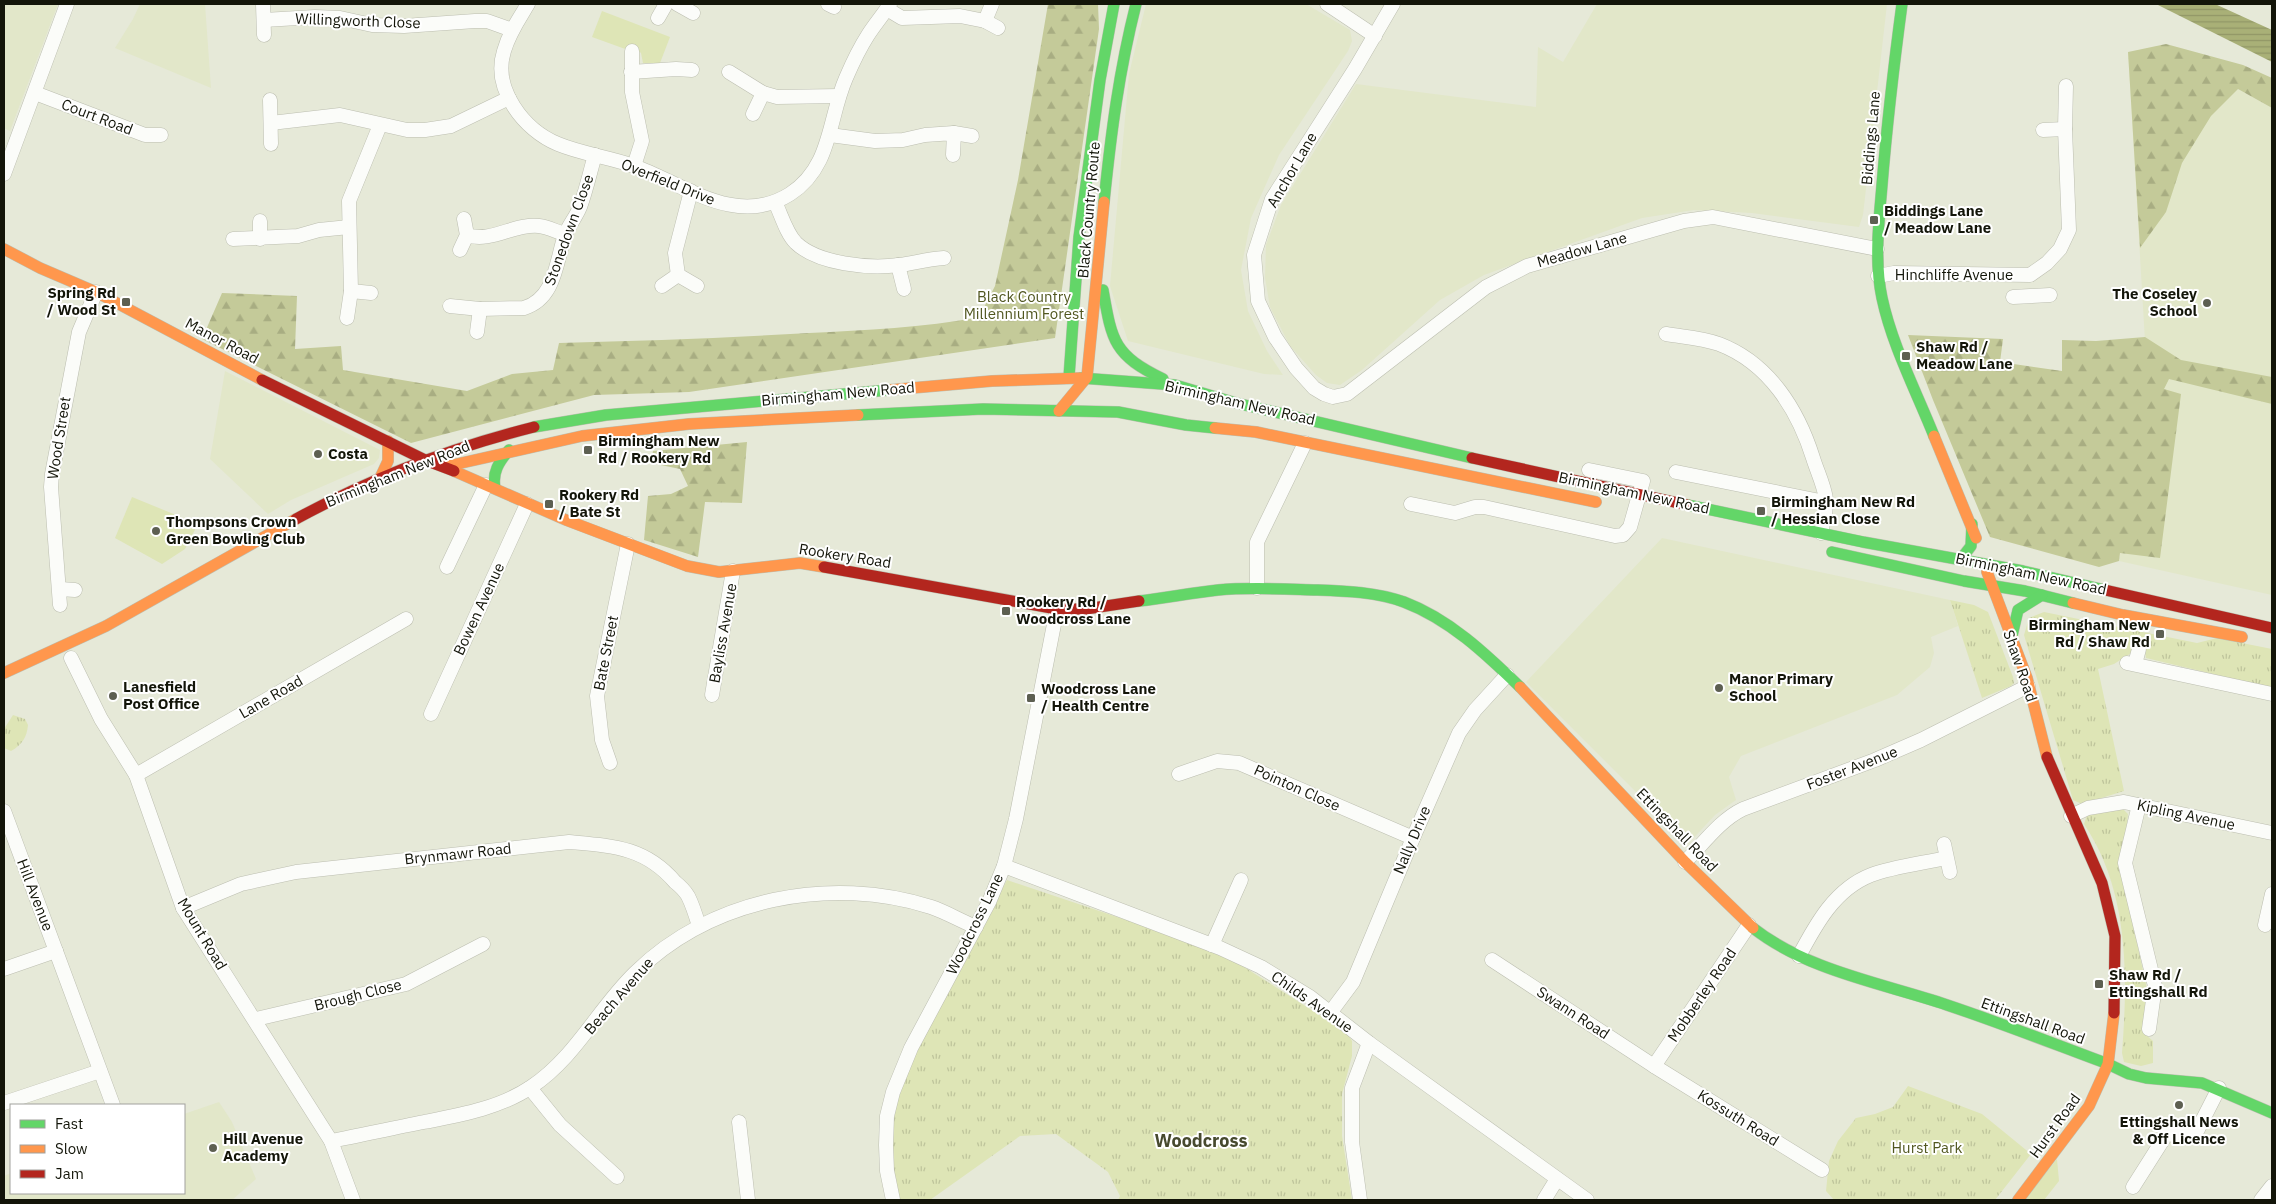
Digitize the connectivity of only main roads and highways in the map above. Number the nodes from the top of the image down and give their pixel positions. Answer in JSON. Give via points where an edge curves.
{"nodes":[{"id":1,"x":1114,"y":4,"type":"edge"},
{"id":2,"x":1136,"y":4,"type":"edge"},
{"id":3,"x":1902,"y":4,"type":"edge"},
{"id":4,"x":4,"y":249,"type":"edge"},
{"id":5,"x":1099,"y":268,"type":"junction"},
{"id":6,"x":1878,"y":276,"type":"joint"},
{"id":7,"x":1069,"y":377,"type":"junction"},
{"id":8,"x":1087,"y":377,"type":"junction"},
{"id":9,"x":1175,"y":385,"type":"junction"},
{"id":10,"x":1082,"y":391,"type":"junction"},
{"id":11,"x":1059,"y":411,"type":"junction"},
{"id":12,"x":1208,"y":414,"type":"dead end"},
{"id":13,"x":1256,"y":432,"type":"junction"},
{"id":14,"x":388,"y":441,"type":"junction"},
{"id":15,"x":509,"y":450,"type":"junction"},
{"id":16,"x":425,"y":460,"type":"junction"},
{"id":17,"x":445,"y":467,"type":"junction"},
{"id":18,"x":427,"y":474,"type":"dead end"},
{"id":19,"x":380,"y":478,"type":"junction"},
{"id":20,"x":490,"y":486,"type":"junction"},
{"id":21,"x":1609,"y":505,"type":"dead end"},
{"id":22,"x":1972,"y":524,"type":"junction"},
{"id":23,"x":1824,"y":550,"type":"dead end"},
{"id":24,"x":1961,"y":559,"type":"junction"},
{"id":25,"x":1984,"y":563,"type":"junction"},
{"id":26,"x":1992,"y":585,"type":"junction"},
{"id":27,"x":1257,"y":588,"type":"joint"},
{"id":28,"x":2042,"y":596,"type":"junction"},
{"id":29,"x":2272,"y":628,"type":"edge"},
{"id":30,"x":2254,"y":639,"type":"dead end"},
{"id":31,"x":2011,"y":640,"type":"junction"},
{"id":32,"x":65,"y":645,"type":"junction"},
{"id":33,"x":71,"y":658,"type":"road end"},
{"id":34,"x":4,"y":673,"type":"edge"},
{"id":35,"x":2108,"y":1064,"type":"junction"},
{"id":36,"x":2272,"y":1113,"type":"edge"},
{"id":37,"x":2018,"y":1200,"type":"edge"}],
"edges":[{"from":1,"to":7,"type":"main road","name":"Black Country Route","via":[[1100,80],[1079,237]]},
{"from":2,"to":5,"type":"main road","name":"Black Country Route","via":[[1124,50],[1114,112]]},
{"from":3,"to":6,"type":"main road","name":"Biddings Lane","via":[[1891,84],[1877,250]]},
{"from":4,"to":14,"type":"main road","name":"Manor Road","via":[[96,292]]},
{"from":5,"to":8,"type":"main road","name":"Black Country Route"},
{"from":5,"to":9,"type":"main road","via":[[1111,336],[1120,353],[1137,368]]},
{"from":6,"to":22,"type":"main road","name":"Shaw Road","via":[[1894,338]]},
{"from":7,"to":8,"type":"main road","name":"Birmingham New Road"},
{"from":7,"to":10,"type":"main road"},
{"from":7,"to":16,"type":"main road","name":"Birmingham New Road","via":[[606,415],[478,440]]},
{"from":8,"to":9,"type":"main road","name":"Birmingham New Road"},
{"from":8,"to":10,"type":"main road","name":"Black Country Route"},
{"from":9,"to":24,"type":"main road","name":"Birmingham New Road","via":[[1236,403],[1640,495]]},
{"from":10,"to":11,"type":"main road","name":"Black Country Route"},
{"from":11,"to":13,"type":"main road","name":"Birmingham New Road","via":[[1118,412],[1186,425]]},
{"from":11,"to":15,"type":"main road","name":"Birmingham New Road","via":[[983,409],[689,424],[582,436]]},
{"from":12,"to":13,"type":"main road"},
{"from":13,"to":21,"type":"main road","name":"Birmingham New Road"},
{"from":14,"to":16,"type":"main road","name":"Manor Road"},
{"from":14,"to":19,"type":"main road","via":[[390,454]]},
{"from":15,"to":17,"type":"main road","name":"Birmingham New Road"},
{"from":15,"to":20,"type":"main road","via":[[495,468]]},
{"from":16,"to":17,"type":"main road","name":"Manor Road"},
{"from":16,"to":19,"type":"main road","name":"Birmingham New Road"},
{"from":17,"to":18,"type":"main road","name":"Birmingham New Road"},
{"from":17,"to":20,"type":"main road","name":"Rookery Road"},
{"from":19,"to":32,"type":"main road","name":"Birmingham New Road","via":[[290,521],[145,604]]},
{"from":20,"to":27,"type":"main road","name":"Rookery Road","via":[[628,544],[703,570],[733,571],[800,562],[1057,609],[1086,609],[1218,590]]},
{"from":22,"to":24,"type":"main road","via":[[1971,546]]},
{"from":22,"to":25,"type":"main road","name":"Shaw Road"},
{"from":23,"to":26,"type":"main road","name":"Birmingham New Road"},
{"from":24,"to":25,"type":"main road","name":"Birmingham New Road"},
{"from":25,"to":26,"type":"main road","name":"Shaw Road"},
{"from":25,"to":29,"type":"main road","name":"Birmingham New Road"},
{"from":26,"to":28,"type":"main road","name":"Birmingham New Road"},
{"from":26,"to":31,"type":"main road","name":"Shaw Road"},
{"from":27,"to":35,"type":"main road","name":"Ettingshall Road","via":[[1375,594],[1404,602],[1452,627],[1488,656],[1686,862],[1749,925],[1772,943],[1799,956],[1947,1005]]},
{"from":28,"to":30,"type":"main road","name":"Birmingham New Road"},
{"from":28,"to":31,"type":"main road","via":[[2018,610]]},
{"from":31,"to":35,"type":"main road","name":"Shaw Road","via":[[2028,686],[2050,767],[2102,883],[2115,936],[2113,1033]]},
{"from":32,"to":33,"type":"main road"},
{"from":32,"to":34,"type":"main road","name":"Birmingham New Road"},
{"from":35,"to":36,"type":"main road","name":"Ettingshall Road","via":[[2146,1078],[2202,1083],[2219,1088]]},
{"from":35,"to":37,"type":"main road","name":"Hurst Road","via":[[2089,1106]]}]}
